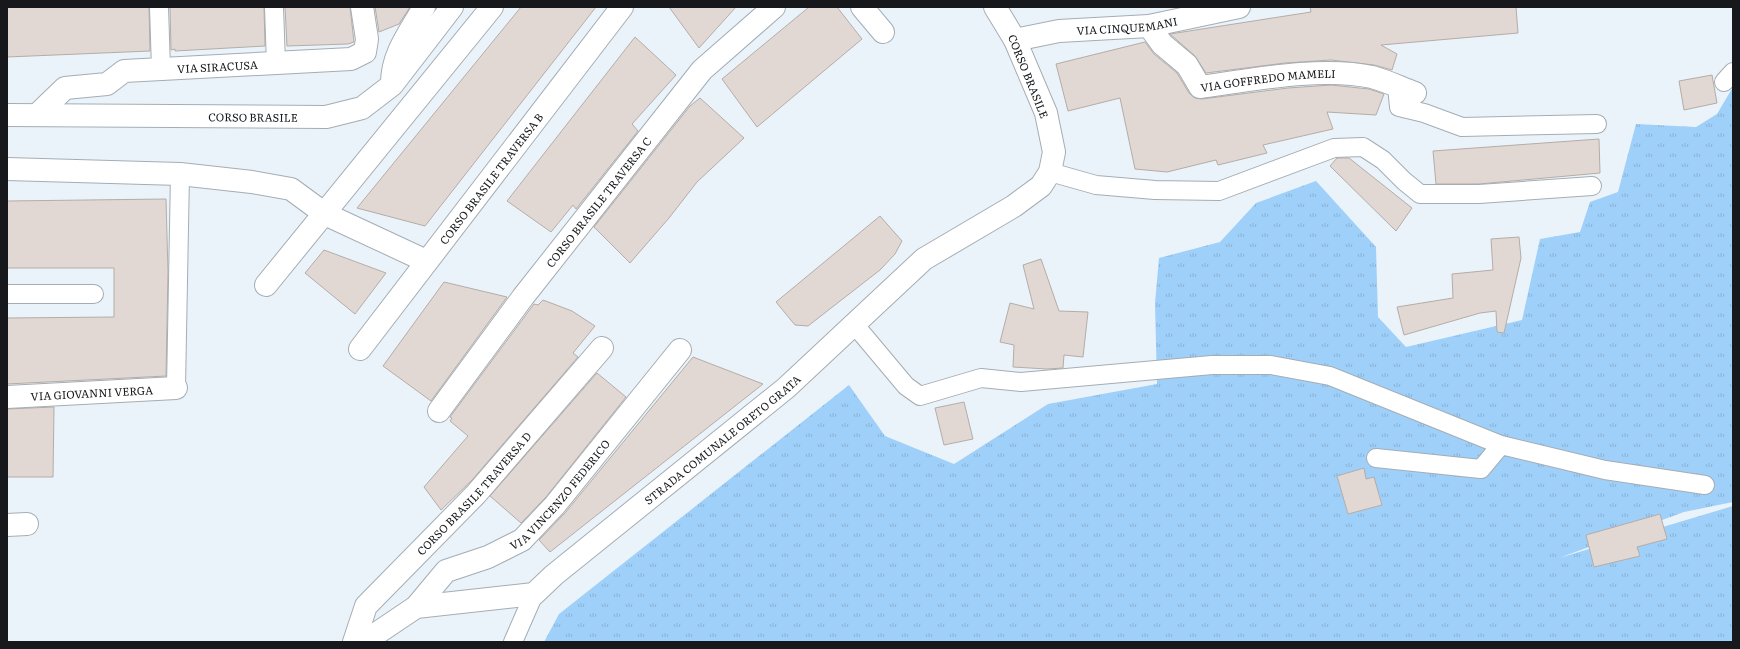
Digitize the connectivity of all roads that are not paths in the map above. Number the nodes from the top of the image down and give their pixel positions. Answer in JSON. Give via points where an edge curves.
{"nodes":[{"id":1,"x":159,"y":7,"type":"edge"},
{"id":2,"x":274,"y":7,"type":"edge"},
{"id":3,"x":362,"y":7,"type":"edge"},
{"id":4,"x":424,"y":7,"type":"edge"},
{"id":5,"x":452,"y":7,"type":"edge"},
{"id":6,"x":492,"y":7,"type":"edge"},
{"id":7,"x":622,"y":7,"type":"edge"},
{"id":8,"x":774,"y":7,"type":"edge"},
{"id":9,"x":862,"y":7,"type":"edge"},
{"id":10,"x":1239,"y":7,"type":"edge"},
{"id":11,"x":1001,"y":10,"type":"edge"},
{"id":12,"x":1149,"y":26,"type":"junction"},
{"id":13,"x":883,"y":32,"type":"dead end"},
{"id":14,"x":1015,"y":40,"type":"junction"},
{"id":15,"x":276,"y":64,"type":"junction"},
{"id":16,"x":161,"y":70,"type":"junction"},
{"id":17,"x":392,"y":85,"type":"junction"},
{"id":18,"x":1406,"y":90,"type":"joint"},
{"id":19,"x":7,"y":115,"type":"edge"},
{"id":20,"x":37,"y":115,"type":"junction"},
{"id":21,"x":1597,"y":124,"type":"dead end"},
{"id":22,"x":7,"y":169,"type":"edge"},
{"id":23,"x":1050,"y":172,"type":"junction"},
{"id":24,"x":180,"y":174,"type":"junction"},
{"id":25,"x":1592,"y":186,"type":"dead end"},
{"id":26,"x":325,"y":214,"type":"junction"},
{"id":27,"x":426,"y":261,"type":"junction"},
{"id":28,"x":266,"y":285,"type":"dead end"},
{"id":29,"x":7,"y":294,"type":"edge"},
{"id":30,"x":94,"y":294,"type":"dead end"},
{"id":31,"x":854,"y":324,"type":"junction"},
{"id":32,"x":602,"y":348,"type":"dead end"},
{"id":33,"x":360,"y":349,"type":"dead end"},
{"id":34,"x":680,"y":350,"type":"dead end"},
{"id":35,"x":176,"y":388,"type":"joint"},
{"id":36,"x":7,"y":397,"type":"edge"},
{"id":37,"x":439,"y":411,"type":"dead end"},
{"id":38,"x":1501,"y":445,"type":"junction"},
{"id":39,"x":1376,"y":458,"type":"dead end"},
{"id":40,"x":1705,"y":485,"type":"dead end"},
{"id":41,"x":534,"y":594,"type":"junction"},
{"id":42,"x":416,"y":607,"type":"junction"},
{"id":43,"x":354,"y":642,"type":"edge"},
{"id":44,"x":364,"y":642,"type":"edge"},
{"id":45,"x":513,"y":642,"type":"edge"}],
"edges":[{"from":1,"to":16,"type":"lane"},
{"from":2,"to":15,"type":"lane"},
{"from":3,"to":15,"type":"street","name":"VIA SIRACUSA","via":[[367,39],[365,52],[351,59]]},
{"from":4,"to":17,"type":"street","via":[[398,50],[392,69]]},
{"from":5,"to":17,"type":"street","name":"CORSO BRASILE"},
{"from":6,"to":26,"type":"street"},
{"from":7,"to":27,"type":"street","name":"CORSO BRASILE TRAVERSA B"},
{"from":8,"to":37,"type":"street","name":"CORSO BRASILE TRAVERSA C","via":[[702,70],[523,297]]},
{"from":9,"to":13,"type":"street"},
{"from":10,"to":12,"type":"street","name":"VIA CINQUEMANI"},
{"from":11,"to":14,"type":"street","name":"CORSO BRASILE"},
{"from":12,"to":14,"type":"street","name":"VIA CINQUEMANI","via":[[1059,31]]},
{"from":12,"to":18,"type":"street","name":"VIA GOFFREDO MAMELI","via":[[1162,44],[1187,65],[1200,87],[1280,77],[1344,73],[1373,77]]},
{"from":14,"to":23,"type":"street","name":"CORSO BRASILE","via":[[1046,113],[1054,152]]},
{"from":15,"to":16,"type":"street","name":"VIA SIRACUSA"},
{"from":16,"to":20,"type":"street","name":"VIA SIRACUSA","via":[[124,71],[107,84],[65,88]]},
{"from":17,"to":20,"type":"street","name":"CORSO BRASILE","via":[[362,108],[326,117]]},
{"from":18,"to":21,"type":"lane","via":[[1399,107],[1462,127]]},
{"from":19,"to":20,"type":"street","name":"CORSO BRASILE"},
{"from":22,"to":24,"type":"street"},
{"from":23,"to":25,"type":"lane","via":[[1096,185],[1155,190],[1219,191],[1334,148],[1363,147],[1383,160],[1420,194],[1479,194]]},
{"from":23,"to":31,"type":"street","name":"STRADA COMUNALE ORETO GRATA","via":[[1041,186],[1014,206],[924,259]]},
{"from":24,"to":26,"type":"street","via":[[291,189]]},
{"from":24,"to":35,"type":"lane"},
{"from":26,"to":27,"type":"street"},
{"from":26,"to":28,"type":"street"},
{"from":27,"to":33,"type":"street","name":"CORSO BRASILE TRAVERSA B"},
{"from":29,"to":30,"type":"lane"},
{"from":31,"to":38,"type":"lane","via":[[906,386],[920,396],[981,378],[1021,382],[1212,366],[1271,366],[1330,376]]},
{"from":31,"to":41,"type":"street","name":"STRADA COMUNALE ORETO GRATA","via":[[786,388],[584,550]]},
{"from":32,"to":43,"type":"street","name":"CORSO BRASILE TRAVERSA D","via":[[476,494],[366,606]]},
{"from":34,"to":42,"type":"street","name":"VIA VINCENZO FEDERICO","via":[[555,504],[522,540],[488,557],[446,571]]},
{"from":35,"to":36,"type":"street","name":"VIA GIOVANNI VERGA"},
{"from":38,"to":39,"type":"lane","via":[[1481,469]]},
{"from":38,"to":40,"type":"lane","via":[[1605,470]]},
{"from":41,"to":42,"type":"street"},
{"from":41,"to":45,"type":"lane"},
{"from":42,"to":44,"type":"street"}]}
